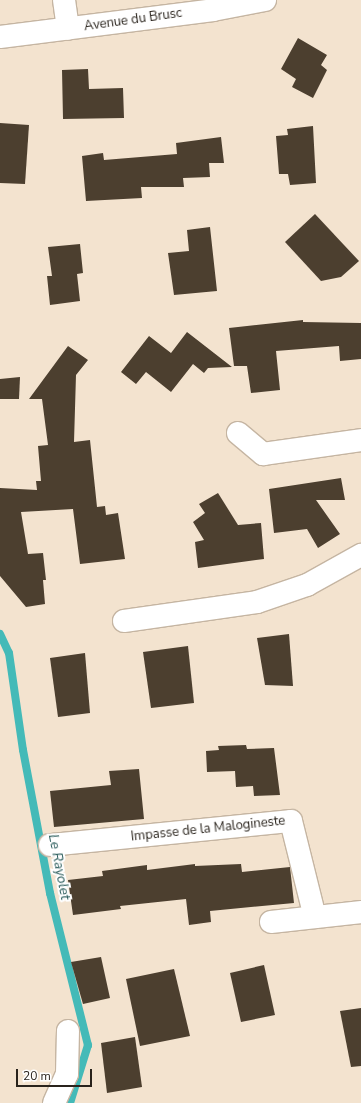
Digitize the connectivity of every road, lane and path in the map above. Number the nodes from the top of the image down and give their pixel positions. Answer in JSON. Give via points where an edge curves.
{"nodes":[{"id":1,"x":64,"y":0,"type":"edge"},
{"id":2,"x":265,"y":0,"type":"edge"},
{"id":3,"x":68,"y":29,"type":"junction"},
{"id":4,"x":0,"y":37,"type":"edge"},
{"id":5,"x":238,"y":433,"type":"dead end"},
{"id":6,"x":361,"y":440,"type":"edge"},
{"id":7,"x":361,"y":555,"type":"edge"},
{"id":8,"x":124,"y":621,"type":"dead end"},
{"id":9,"x":50,"y":845,"type":"dead end"},
{"id":10,"x":361,"y":912,"type":"edge"},
{"id":11,"x":315,"y":917,"type":"junction"},
{"id":12,"x":271,"y":922,"type":"dead end"},
{"id":13,"x":68,"y":1031,"type":"dead end"},
{"id":14,"x":54,"y":1103,"type":"edge"}],
"edges":[{"from":1,"to":3,"type":"street"},
{"from":2,"to":3,"type":"street","name":"Avenue du Brusc","via":[[213,10]]},
{"from":3,"to":4,"type":"street","name":"Avenue du Brusc"},
{"from":5,"to":6,"type":"street","via":[[263,454]]},
{"from":7,"to":8,"type":"street","via":[[307,585],[257,602]]},
{"from":9,"to":11,"type":"street","name":"Impasse de la Malogineste","via":[[291,821]]},
{"from":10,"to":11,"type":"street"},
{"from":11,"to":12,"type":"street"},
{"from":13,"to":14,"type":"street","via":[[66,1074]]}]}
